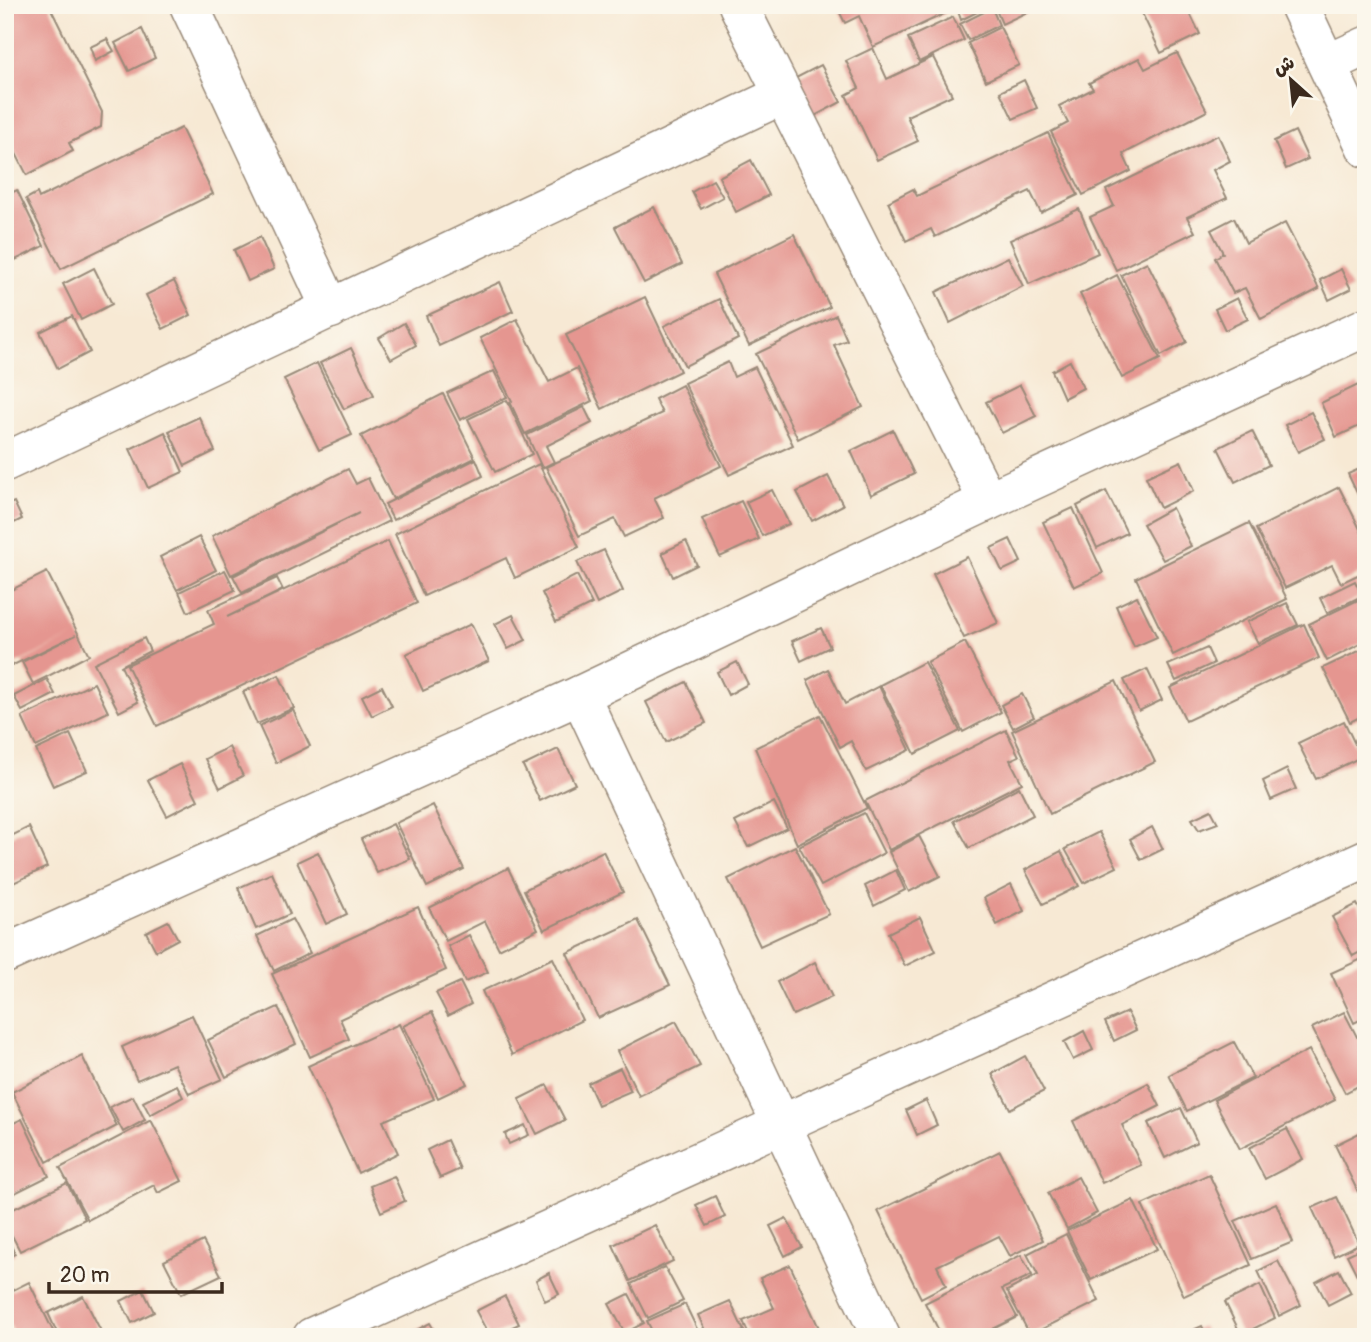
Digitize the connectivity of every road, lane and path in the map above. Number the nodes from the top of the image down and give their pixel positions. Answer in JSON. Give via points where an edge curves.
{"nodes":[{"id":1,"x":189,"y":5,"type":"edge"},
{"id":2,"x":738,"y":5,"type":"edge"},
{"id":3,"x":1299,"y":5,"type":"edge"},
{"id":4,"x":1366,"y":46,"type":"edge"},
{"id":5,"x":1326,"y":64,"type":"junction"},
{"id":6,"x":782,"y":95,"type":"junction"},
{"id":7,"x":1366,"y":148,"type":"edge"},
{"id":8,"x":331,"y":309,"type":"junction"},
{"id":9,"x":1366,"y":327,"type":"edge"},
{"id":10,"x":5,"y":461,"type":"edge"},
{"id":11,"x":988,"y":501,"type":"junction"},
{"id":12,"x":580,"y":695,"type":"junction"},
{"id":13,"x":1366,"y":859,"type":"edge"},
{"id":14,"x":5,"y":954,"type":"edge"},
{"id":15,"x":780,"y":1125,"type":"junction"},
{"id":16,"x":312,"y":1337,"type":"edge"},
{"id":17,"x":881,"y":1337,"type":"edge"}],
"edges":[{"from":1,"to":8,"type":"street"},
{"from":2,"to":6,"type":"street"},
{"from":3,"to":5,"type":"street"},
{"from":4,"to":5,"type":"street"},
{"from":5,"to":7,"type":"street"},
{"from":6,"to":8,"type":"street"},
{"from":6,"to":11,"type":"street"},
{"from":8,"to":10,"type":"street"},
{"from":9,"to":11,"type":"street"},
{"from":11,"to":12,"type":"street"},
{"from":12,"to":14,"type":"street"},
{"from":12,"to":15,"type":"street"},
{"from":13,"to":15,"type":"street"},
{"from":15,"to":16,"type":"street"},
{"from":15,"to":17,"type":"street"}]}
